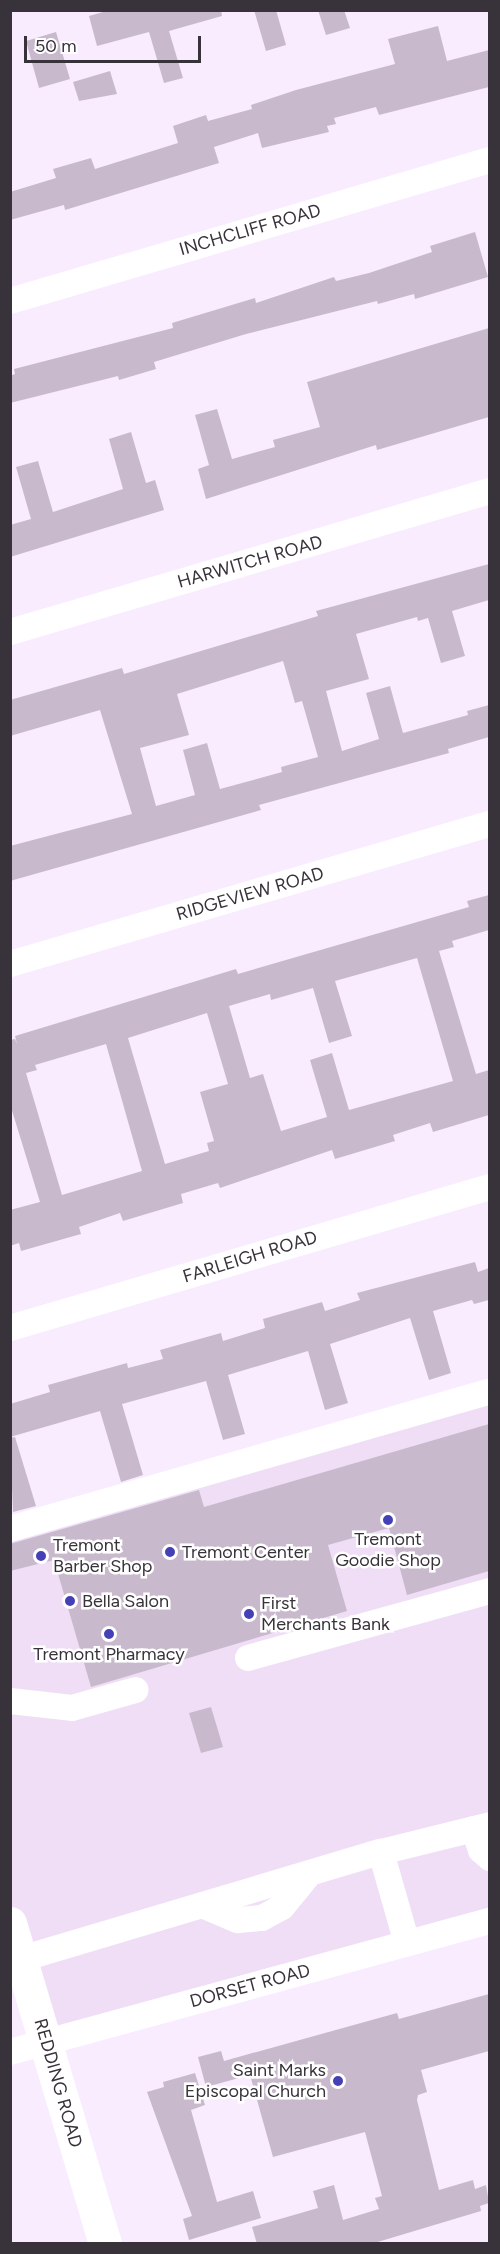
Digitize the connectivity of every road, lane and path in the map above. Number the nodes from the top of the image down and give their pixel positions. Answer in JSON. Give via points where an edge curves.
{"nodes":[{"id":1,"x":489,"y":160,"type":"edge"},
{"id":2,"x":10,"y":301,"type":"edge"},
{"id":3,"x":489,"y":491,"type":"edge"},
{"id":4,"x":10,"y":632,"type":"edge"},
{"id":5,"x":489,"y":824,"type":"edge"},
{"id":6,"x":10,"y":964,"type":"edge"},
{"id":7,"x":489,"y":1187,"type":"edge"},
{"id":8,"x":10,"y":1328,"type":"edge"},
{"id":9,"x":489,"y":1391,"type":"edge"},
{"id":10,"x":10,"y":1528,"type":"edge"},
{"id":11,"x":489,"y":1590,"type":"edge"},
{"id":12,"x":248,"y":1658,"type":"dead end"},
{"id":13,"x":135,"y":1690,"type":"dead end"},
{"id":14,"x":10,"y":1701,"type":"edge"},
{"id":15,"x":482,"y":1827,"type":"edge"},
{"id":16,"x":381,"y":1852,"type":"junction"},
{"id":17,"x":489,"y":1858,"type":"edge"},
{"id":18,"x":489,"y":1921,"type":"edge"},
{"id":19,"x":10,"y":1923,"type":"edge"},
{"id":20,"x":407,"y":1943,"type":"junction"},
{"id":21,"x":21,"y":1959,"type":"junction"},
{"id":22,"x":46,"y":2043,"type":"junction"},
{"id":23,"x":10,"y":2052,"type":"edge"},
{"id":24,"x":105,"y":2244,"type":"edge"}],
"edges":[{"from":1,"to":2,"type":"street","name":"INCHCLIFF ROAD"},
{"from":3,"to":4,"type":"street","name":"HARWITCH ROAD"},
{"from":5,"to":6,"type":"street","name":"RIDGEVIEW ROAD"},
{"from":7,"to":8,"type":"street","name":"FARLEIGH ROAD"},
{"from":9,"to":10,"type":"street"},
{"from":11,"to":12,"type":"street"},
{"from":13,"to":14,"type":"street","via":[[72,1708]]},
{"from":15,"to":16,"type":"street"},
{"from":15,"to":17,"type":"street","via":[[481,1850]]},
{"from":16,"to":20,"type":"street"},
{"from":16,"to":21,"type":"street"},
{"from":18,"to":20,"type":"street","name":"DORSET ROAD"},
{"from":19,"to":21,"type":"main road","name":"REDDING ROAD"},
{"from":20,"to":22,"type":"street","name":"DORSET ROAD"},
{"from":21,"to":22,"type":"main road","name":"REDDING ROAD"},
{"from":22,"to":23,"type":"street","name":"DORSET ROAD"},
{"from":22,"to":24,"type":"main road","name":"REDDING ROAD"}]}
